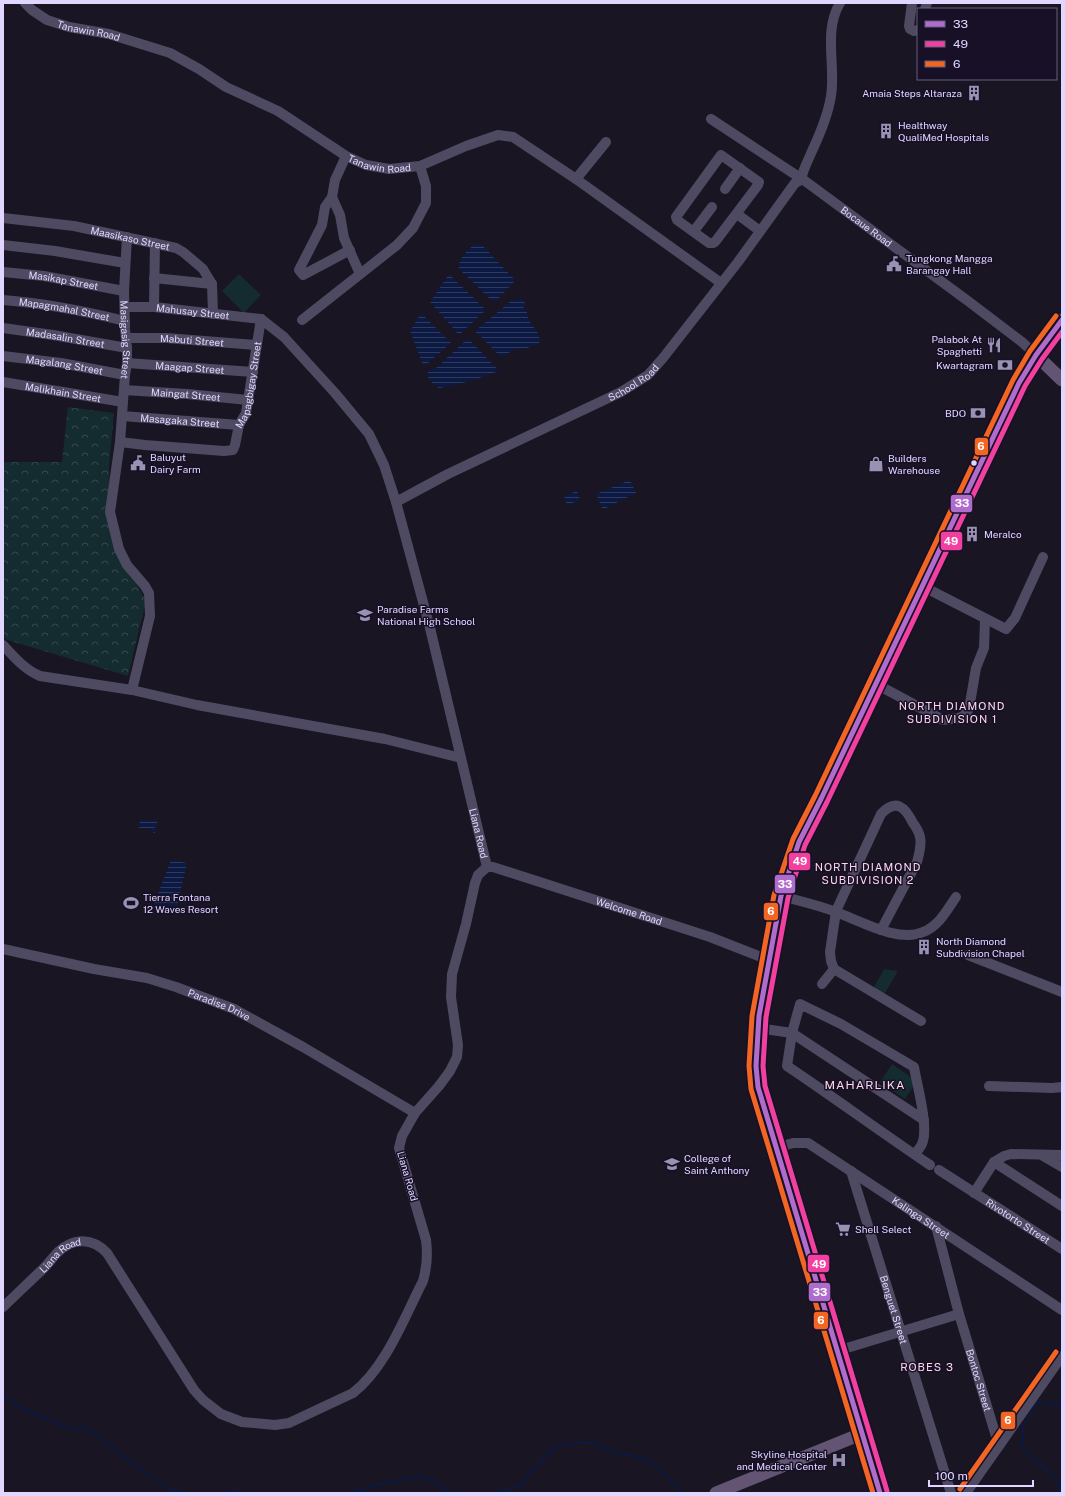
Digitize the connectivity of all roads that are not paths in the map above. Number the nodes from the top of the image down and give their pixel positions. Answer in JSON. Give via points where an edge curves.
{"nodes":[{"id":1,"x":25,"y":3,"type":"edge"},
{"id":2,"x":840,"y":3,"type":"edge"},
{"id":3,"x":912,"y":3,"type":"edge"},
{"id":4,"x":917,"y":30,"type":"edge"},
{"id":5,"x":711,"y":119,"type":"dead end"},
{"id":6,"x":606,"y":142,"type":"dead end"},
{"id":7,"x":346,"y":156,"type":"junction"},
{"id":8,"x":420,"y":166,"type":"junction"},
{"id":9,"x":740,"y":168,"type":"junction"},
{"id":10,"x":576,"y":179,"type":"junction"},
{"id":11,"x":801,"y":180,"type":"junction"},
{"id":12,"x":725,"y":189,"type":"dead end"},
{"id":13,"x":332,"y":197,"type":"junction"},
{"id":14,"x":712,"y":207,"type":"dead end"},
{"id":15,"x":737,"y":214,"type":"junction"},
{"id":16,"x":3,"y":218,"type":"edge"},
{"id":17,"x":694,"y":231,"type":"junction"},
{"id":18,"x":760,"y":231,"type":"junction"},
{"id":19,"x":127,"y":237,"type":"junction"},
{"id":20,"x":155,"y":243,"type":"junction"},
{"id":21,"x":3,"y":245,"type":"edge"},
{"id":22,"x":350,"y":250,"type":"junction"},
{"id":23,"x":125,"y":263,"type":"junction"},
{"id":24,"x":3,"y":272,"type":"edge"},
{"id":25,"x":360,"y":274,"type":"junction"},
{"id":26,"x":154,"y":278,"type":"junction"},
{"id":27,"x":721,"y":283,"type":"junction"},
{"id":28,"x":212,"y":284,"type":"junction"},
{"id":29,"x":124,"y":291,"type":"junction"},
{"id":30,"x":3,"y":300,"type":"edge"},
{"id":31,"x":3,"y":305,"type":"edge"},
{"id":32,"x":125,"y":307,"type":"junction"},
{"id":33,"x":154,"y":307,"type":"junction"},
{"id":34,"x":213,"y":314,"type":"junction"},
{"id":35,"x":261,"y":319,"type":"junction"},
{"id":36,"x":302,"y":320,"type":"dead end"},
{"id":37,"x":1062,"y":320,"type":"edge"},
{"id":38,"x":125,"y":321,"type":"junction"},
{"id":39,"x":3,"y":328,"type":"edge"},
{"id":40,"x":127,"y":343,"type":"junction"},
{"id":41,"x":257,"y":345,"type":"junction"},
{"id":42,"x":1036,"y":355,"type":"junction"},
{"id":43,"x":3,"y":356,"type":"edge"},
{"id":44,"x":127,"y":363,"type":"junction"},
{"id":45,"x":253,"y":372,"type":"junction"},
{"id":46,"x":124,"y":376,"type":"junction"},
{"id":47,"x":1062,"y":380,"type":"edge"},
{"id":48,"x":3,"y":382,"type":"edge"},
{"id":49,"x":124,"y":390,"type":"junction"},
{"id":50,"x":248,"y":400,"type":"junction"},
{"id":51,"x":123,"y":402,"type":"junction"},
{"id":52,"x":122,"y":416,"type":"junction"},
{"id":53,"x":239,"y":425,"type":"junction"},
{"id":54,"x":120,"y":442,"type":"junction"},
{"id":55,"x":396,"y":502,"type":"junction"},
{"id":56,"x":1043,"y":557,"type":"dead end"},
{"id":57,"x":922,"y":586,"type":"junction"},
{"id":58,"x":986,"y":618,"type":"junction"},
{"id":59,"x":3,"y":646,"type":"edge"},
{"id":60,"x":876,"y":684,"type":"junction"},
{"id":61,"x":132,"y":690,"type":"junction"},
{"id":62,"x":461,"y":758,"type":"junction"},
{"id":63,"x":487,"y":867,"type":"junction"},
{"id":64,"x":781,"y":896,"type":"junction"},
{"id":65,"x":956,"y":897,"type":"dead end"},
{"id":66,"x":836,"y":911,"type":"junction"},
{"id":67,"x":881,"y":930,"type":"junction"},
{"id":68,"x":3,"y":949,"type":"edge"},
{"id":69,"x":968,"y":955,"type":"dead end"},
{"id":70,"x":769,"y":960,"type":"junction"},
{"id":71,"x":834,"y":969,"type":"junction"},
{"id":72,"x":822,"y":984,"type":"dead end"},
{"id":73,"x":1062,"y":992,"type":"edge"},
{"id":74,"x":921,"y":1021,"type":"dead end"},
{"id":75,"x":758,"y":1028,"type":"junction"},
{"id":76,"x":792,"y":1033,"type":"junction"},
{"id":77,"x":989,"y":1086,"type":"dead end"},
{"id":78,"x":1062,"y":1087,"type":"edge"},
{"id":79,"x":415,"y":1113,"type":"junction"},
{"id":80,"x":924,"y":1120,"type":"junction"},
{"id":81,"x":776,"y":1148,"type":"junction"},
{"id":82,"x":915,"y":1154,"type":"junction"},
{"id":83,"x":1062,"y":1155,"type":"edge"},
{"id":84,"x":1043,"y":1156,"type":"junction"},
{"id":85,"x":994,"y":1162,"type":"junction"},
{"id":86,"x":1062,"y":1167,"type":"edge"},
{"id":87,"x":851,"y":1171,"type":"junction"},
{"id":88,"x":974,"y":1193,"type":"junction"},
{"id":89,"x":1062,"y":1206,"type":"edge"},
{"id":90,"x":936,"y":1226,"type":"junction"},
{"id":91,"x":1062,"y":1249,"type":"edge"},
{"id":92,"x":3,"y":1307,"type":"edge"},
{"id":93,"x":1062,"y":1310,"type":"edge"},
{"id":94,"x":959,"y":1314,"type":"junction"},
{"id":95,"x":901,"y":1333,"type":"junction"},
{"id":96,"x":837,"y":1351,"type":"junction"},
{"id":97,"x":1062,"y":1356,"type":"edge"},
{"id":98,"x":861,"y":1434,"type":"junction"},
{"id":99,"x":998,"y":1446,"type":"junction"},
{"id":100,"x":716,"y":1493,"type":"edge"},
{"id":101,"x":880,"y":1493,"type":"edge"},
{"id":102,"x":951,"y":1493,"type":"edge"},
{"id":103,"x":966,"y":1493,"type":"edge"}],
"edges":[{"from":1,"to":7,"type":"street","name":"Tanawin Road","via":[[47,20],[109,34],[170,53],[226,87],[278,111]]},
{"from":2,"to":11,"type":"street","via":[[832,31],[832,96],[819,135],[803,168]]},
{"from":3,"to":4,"type":"street","via":[[909,26],[910,29]]},
{"from":5,"to":11,"type":"street","name":"Bocaue Road"},
{"from":6,"to":10,"type":"street"},
{"from":7,"to":8,"type":"street","name":"Tanawin Road","via":[[366,165],[389,169]]},
{"from":7,"to":13,"type":"street","via":[[335,180]]},
{"from":8,"to":10,"type":"street","name":"Tanawin Road","via":[[466,146],[502,135],[513,137]]},
{"from":8,"to":25,"type":"street","via":[[427,196],[419,218],[396,245]]},
{"from":9,"to":12,"type":"street"},
{"from":9,"to":15,"type":"street","via":[[759,182]]},
{"from":9,"to":17,"type":"street","via":[[724,156],[718,157],[676,217]]},
{"from":10,"to":27,"type":"street","name":"Tanawin Road"},
{"from":11,"to":18,"type":"street","name":"School Road","via":[[795,183]]},
{"from":11,"to":42,"type":"street","name":"Bocaue Road","via":[[968,301]]},
{"from":13,"to":22,"type":"street"},
{"from":13,"to":22,"type":"street","via":[[325,207],[322,225],[299,270],[303,275]]},
{"from":14,"to":17,"type":"street"},
{"from":15,"to":17,"type":"street","via":[[715,242],[712,243]]},
{"from":15,"to":18,"type":"street"},
{"from":16,"to":19,"type":"street","name":"Maasikaso Street","via":[[74,226]]},
{"from":18,"to":27,"type":"street","name":"School Road"},
{"from":19,"to":20,"type":"street","name":"Maasikaso Street"},
{"from":19,"to":23,"type":"street","name":"Masigasig Street"},
{"from":20,"to":26,"type":"street"},
{"from":20,"to":28,"type":"street","name":"Maasikaso Street","via":[[183,252],[203,269]]},
{"from":21,"to":23,"type":"street"},
{"from":22,"to":25,"type":"street"},
{"from":23,"to":29,"type":"street","name":"Masigasig Street"},
{"from":24,"to":29,"type":"street","name":"Masikap Street","via":[[44,276]]},
{"from":25,"to":36,"type":"street"},
{"from":26,"to":28,"type":"street"},
{"from":26,"to":33,"type":"street"},
{"from":27,"to":55,"type":"street","name":"School Road","via":[[663,358],[640,381]]},
{"from":28,"to":34,"type":"street"},
{"from":29,"to":32,"type":"street","name":"Masigasig Street"},
{"from":30,"to":31,"type":"street"},
{"from":30,"to":38,"type":"street","name":"Mapagmahal Street","via":[[38,303]]},
{"from":32,"to":33,"type":"street","name":"Mahusay Street"},
{"from":32,"to":38,"type":"street","name":"Masigasig Street"},
{"from":33,"to":34,"type":"street","name":"Mahusay Street"},
{"from":34,"to":35,"type":"street","name":"Mahusay Street"},
{"from":35,"to":41,"type":"street","name":"Mapagbigay Street"},
{"from":35,"to":55,"type":"street","name":"Liana Road","via":[[284,337],[369,434],[384,465]]},
{"from":37,"to":42,"type":"main road"},
{"from":38,"to":40,"type":"street","name":"Masigasig Street"},
{"from":39,"to":40,"type":"street","name":"Madasalin Street"},
{"from":40,"to":41,"type":"street","name":"Mabuti Street","via":[[166,338]]},
{"from":40,"to":44,"type":"street","name":"Masigasig Street"},
{"from":41,"to":45,"type":"street","name":"Mapagbigay Street"},
{"from":42,"to":47,"type":"main road"},
{"from":42,"to":57,"type":"main road","via":[[1019,383]]},
{"from":43,"to":46,"type":"street","name":"Magalang Street","via":[[61,363]]},
{"from":44,"to":45,"type":"street","name":"Maagap Street"},
{"from":44,"to":46,"type":"street","name":"Masigasig Street"},
{"from":45,"to":50,"type":"street","name":"Mapagbigay Street"},
{"from":46,"to":49,"type":"street","name":"Masigasig Street"},
{"from":48,"to":51,"type":"street","name":"Malikhain Street"},
{"from":49,"to":50,"type":"street","name":"Maingat Street"},
{"from":49,"to":51,"type":"street","name":"Masigasig Street"},
{"from":50,"to":53,"type":"street","name":"Mapagbigay Street"},
{"from":51,"to":52,"type":"street","name":"Masigasig Street"},
{"from":52,"to":53,"type":"street","name":"Masagaka Street"},
{"from":52,"to":54,"type":"street","name":"Masigasig Street"},
{"from":53,"to":54,"type":"street","name":"Mapagbigay Street","via":[[234,449],[229,451]]},
{"from":54,"to":61,"type":"street","name":"Masigasig Street","via":[[110,512],[119,549],[127,565],[145,586],[150,601],[150,616]]},
{"from":55,"to":62,"type":"street","name":"Liana Road"},
{"from":56,"to":58,"type":"street","via":[[1015,618],[1006,629]]},
{"from":57,"to":58,"type":"street"},
{"from":57,"to":60,"type":"main road"},
{"from":58,"to":60,"type":"street","via":[[984,648],[976,668],[970,706],[963,716],[943,720]]},
{"from":59,"to":61,"type":"street","via":[[25,667],[40,676]]},
{"from":60,"to":64,"type":"main road","via":[[799,842]]},
{"from":61,"to":62,"type":"street","via":[[197,705],[386,739]]},
{"from":62,"to":63,"type":"street","name":"Liana Road"},
{"from":63,"to":70,"type":"street","name":"Welcome Road","via":[[710,937]]},
{"from":63,"to":79,"type":"street","name":"Liana Road","via":[[478,875],[475,883],[452,974],[451,997],[458,1045],[456,1057],[440,1086]]},
{"from":64,"to":66,"type":"street"},
{"from":64,"to":70,"type":"main road"},
{"from":65,"to":67,"type":"street","via":[[937,922],[924,932],[906,936]]},
{"from":66,"to":67,"type":"street"},
{"from":66,"to":67,"type":"street","via":[[881,814],[894,805],[902,807],[908,812],[920,836],[920,849],[917,862]]},
{"from":66,"to":71,"type":"street","via":[[830,952]]},
{"from":68,"to":79,"type":"street","name":"Paradise Drive","via":[[147,978],[234,1009]]},
{"from":69,"to":73,"type":"street"},
{"from":70,"to":75,"type":"main road"},
{"from":71,"to":72,"type":"street"},
{"from":71,"to":74,"type":"street"},
{"from":75,"to":76,"type":"street"},
{"from":75,"to":81,"type":"main road","via":[[758,1087]]},
{"from":76,"to":80,"type":"street"},
{"from":76,"to":80,"type":"street","via":[[800,1004],[842,1024],[911,1064],[914,1067]]},
{"from":76,"to":82,"type":"street","name":"Rivotorto Street","via":[[787,1066]]},
{"from":77,"to":78,"type":"street"},
{"from":79,"to":92,"type":"street","name":"Liana Road","via":[[402,1136],[399,1148],[426,1240],[427,1268],[423,1281],[384,1356],[353,1393],[289,1423],[275,1425],[242,1422],[221,1414],[194,1390],[108,1253],[93,1243],[67,1244]]},
{"from":80,"to":82,"type":"street","via":[[923,1141]]},
{"from":81,"to":87,"type":"street","name":"Kalinga Street","via":[[794,1143],[808,1143]]},
{"from":81,"to":96,"type":"main road"},
{"from":82,"to":88,"type":"street","name":"Rivotorto Street"},
{"from":83,"to":84,"type":"street"},
{"from":84,"to":85,"type":"street","via":[[1011,1154]]},
{"from":84,"to":86,"type":"street"},
{"from":85,"to":88,"type":"street"},
{"from":85,"to":89,"type":"street"},
{"from":87,"to":90,"type":"street","name":"Kalinga Street"},
{"from":87,"to":95,"type":"street","name":"Benguet Street"},
{"from":88,"to":91,"type":"street","name":"Rivotorto Street"},
{"from":90,"to":93,"type":"street","name":"Kalinga Street"},
{"from":90,"to":94,"type":"street","name":"Bontoc Street"},
{"from":94,"to":95,"type":"street"},
{"from":94,"to":99,"type":"street","name":"Bontoc Street"},
{"from":95,"to":96,"type":"street"},
{"from":95,"to":102,"type":"street","name":"Benguet Street"},
{"from":96,"to":98,"type":"main road"},
{"from":97,"to":99,"type":"street"},
{"from":98,"to":100,"type":"main road"},
{"from":98,"to":101,"type":"main road"},
{"from":99,"to":103,"type":"street"}]}
